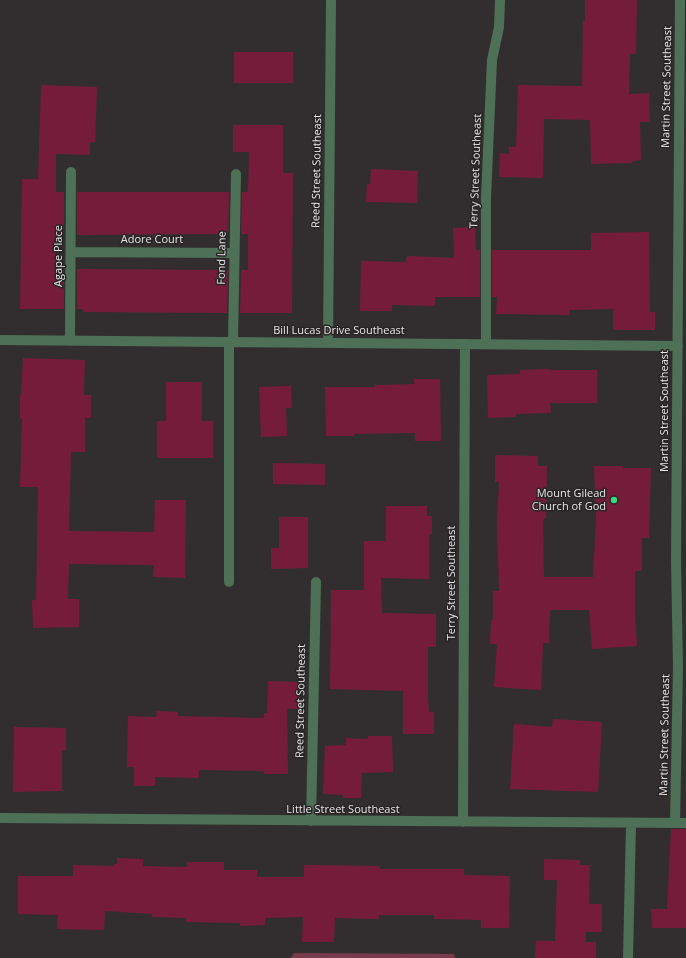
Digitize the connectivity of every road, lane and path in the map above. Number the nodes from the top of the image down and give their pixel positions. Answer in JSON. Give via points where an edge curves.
{"nodes":[{"id":1,"x":331,"y":0,"type":"edge"},
{"id":2,"x":500,"y":0,"type":"edge"},
{"id":3,"x":680,"y":0,"type":"edge"},
{"id":4,"x":71,"y":172,"type":"dead end"},
{"id":5,"x":236,"y":174,"type":"dead end"},
{"id":6,"x":71,"y":252,"type":"junction"},
{"id":7,"x":234,"y":253,"type":"junction"},
{"id":8,"x":0,"y":340,"type":"edge"},
{"id":9,"x":70,"y":341,"type":"junction"},
{"id":10,"x":231,"y":342,"type":"junction"},
{"id":11,"x":328,"y":343,"type":"junction"},
{"id":12,"x":465,"y":344,"type":"junction"},
{"id":13,"x":486,"y":344,"type":"junction"},
{"id":14,"x":678,"y":346,"type":"junction"},
{"id":15,"x":229,"y":582,"type":"dead end"},
{"id":16,"x":316,"y":582,"type":"dead end"},
{"id":17,"x":0,"y":818,"type":"edge"},
{"id":18,"x":311,"y":821,"type":"junction"},
{"id":19,"x":463,"y":822,"type":"junction"},
{"id":20,"x":631,"y":823,"type":"junction"},
{"id":21,"x":675,"y":823,"type":"junction"},
{"id":22,"x":686,"y":823,"type":"edge"},
{"id":23,"x":628,"y":958,"type":"edge"}],
"edges":[{"from":1,"to":11,"type":"street","name":"Reed Street Southeast"},
{"from":2,"to":13,"type":"street","name":"Terry Street Southeast","via":[[499,27],[492,60],[486,198]]},
{"from":3,"to":14,"type":"street","name":"Martin Street Southeast"},
{"from":4,"to":6,"type":"street","name":"Agape Place"},
{"from":5,"to":7,"type":"street","name":"Fond Lane"},
{"from":6,"to":7,"type":"street","name":"Adore Court"},
{"from":6,"to":9,"type":"street","name":"Agape Place"},
{"from":7,"to":10,"type":"street","name":"Fond Lane"},
{"from":8,"to":9,"type":"street","name":"Bill Lucas Drive Southeast"},
{"from":9,"to":10,"type":"street","name":"Bill Lucas Drive Southeast"},
{"from":10,"to":11,"type":"street","name":"Bill Lucas Drive Southeast"},
{"from":10,"to":15,"type":"street"},
{"from":11,"to":12,"type":"street","name":"Bill Lucas Drive Southeast"},
{"from":12,"to":13,"type":"street","name":"Bill Lucas Drive Southeast"},
{"from":12,"to":19,"type":"street","name":"Terry Street Southeast"},
{"from":13,"to":14,"type":"street","name":"Bill Lucas Drive Southeast"},
{"from":14,"to":21,"type":"street","name":"Martin Street Southeast","via":[[678,668]]},
{"from":16,"to":18,"type":"street","name":"Reed Street Southeast"},
{"from":17,"to":18,"type":"street","name":"Little Street Southeast"},
{"from":18,"to":19,"type":"street","name":"Little Street Southeast"},
{"from":19,"to":20,"type":"street","name":"Little Street Southeast"},
{"from":20,"to":21,"type":"street","name":"Little Street Southeast"},
{"from":20,"to":23,"type":"street"},
{"from":21,"to":22,"type":"street","name":"Little Street Southeast"}]}
